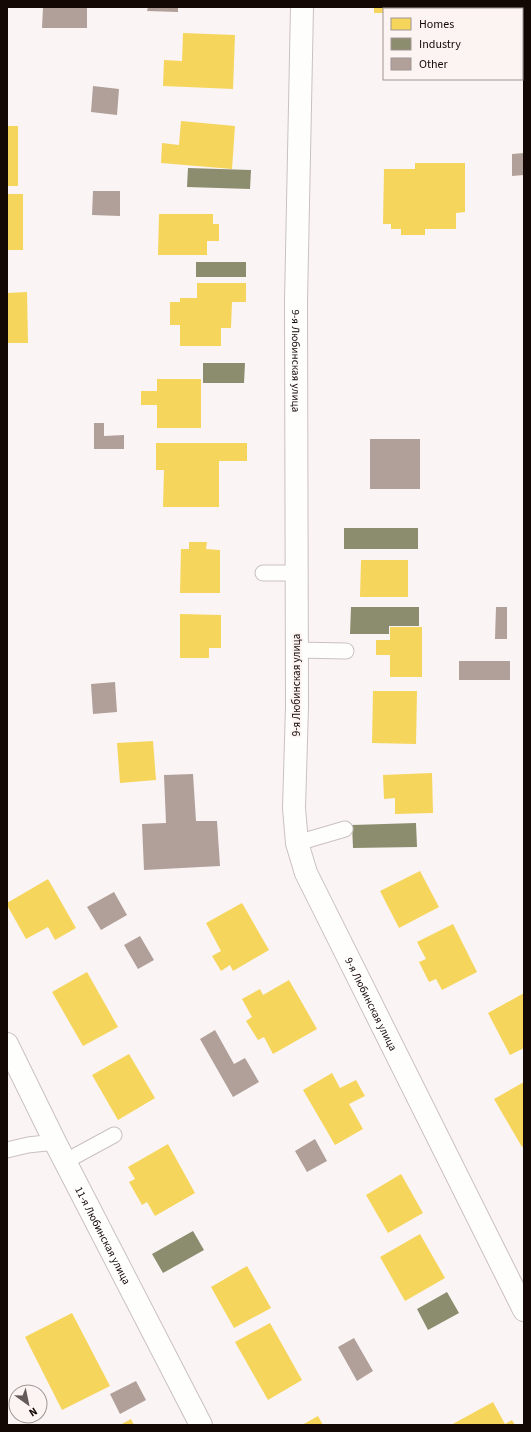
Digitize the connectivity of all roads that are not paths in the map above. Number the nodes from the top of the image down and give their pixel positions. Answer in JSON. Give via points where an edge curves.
{"nodes":[{"id":1,"x":302,"y":7,"type":"edge"},
{"id":2,"x":263,"y":573,"type":"dead end"},
{"id":3,"x":296,"y":573,"type":"junction"},
{"id":4,"x":297,"y":650,"type":"junction"},
{"id":5,"x":346,"y":652,"type":"dead end"},
{"id":6,"x":345,"y":829,"type":"dead end"},
{"id":7,"x":297,"y":843,"type":"junction"},
{"id":8,"x":7,"y":1044,"type":"edge"},
{"id":9,"x":114,"y":1135,"type":"dead end"},
{"id":10,"x":55,"y":1142,"type":"junction"},
{"id":11,"x":7,"y":1150,"type":"edge"},
{"id":12,"x":66,"y":1161,"type":"junction"},
{"id":13,"x":524,"y":1310,"type":"edge"},
{"id":14,"x":201,"y":1425,"type":"edge"}],
"edges":[{"from":1,"to":3,"type":"street","name":"9-я Любинская улица","via":[[296,302]]},
{"from":2,"to":3,"type":"lane"},
{"from":3,"to":4,"type":"street","name":"9-я Любинская улица"},
{"from":4,"to":5,"type":"lane"},
{"from":4,"to":7,"type":"street","name":"9-я Любинская улица","via":[[294,808]]},
{"from":6,"to":7,"type":"lane"},
{"from":7,"to":13,"type":"street","name":"9-я Любинская улица","via":[[306,873]]},
{"from":8,"to":10,"type":"street","name":"11-я Любинская улица"},
{"from":9,"to":12,"type":"lane"},
{"from":10,"to":11,"type":"lane"},
{"from":10,"to":12,"type":"street","name":"11-я Любинская улица"},
{"from":12,"to":14,"type":"street","name":"11-я Любинская улица"}]}
